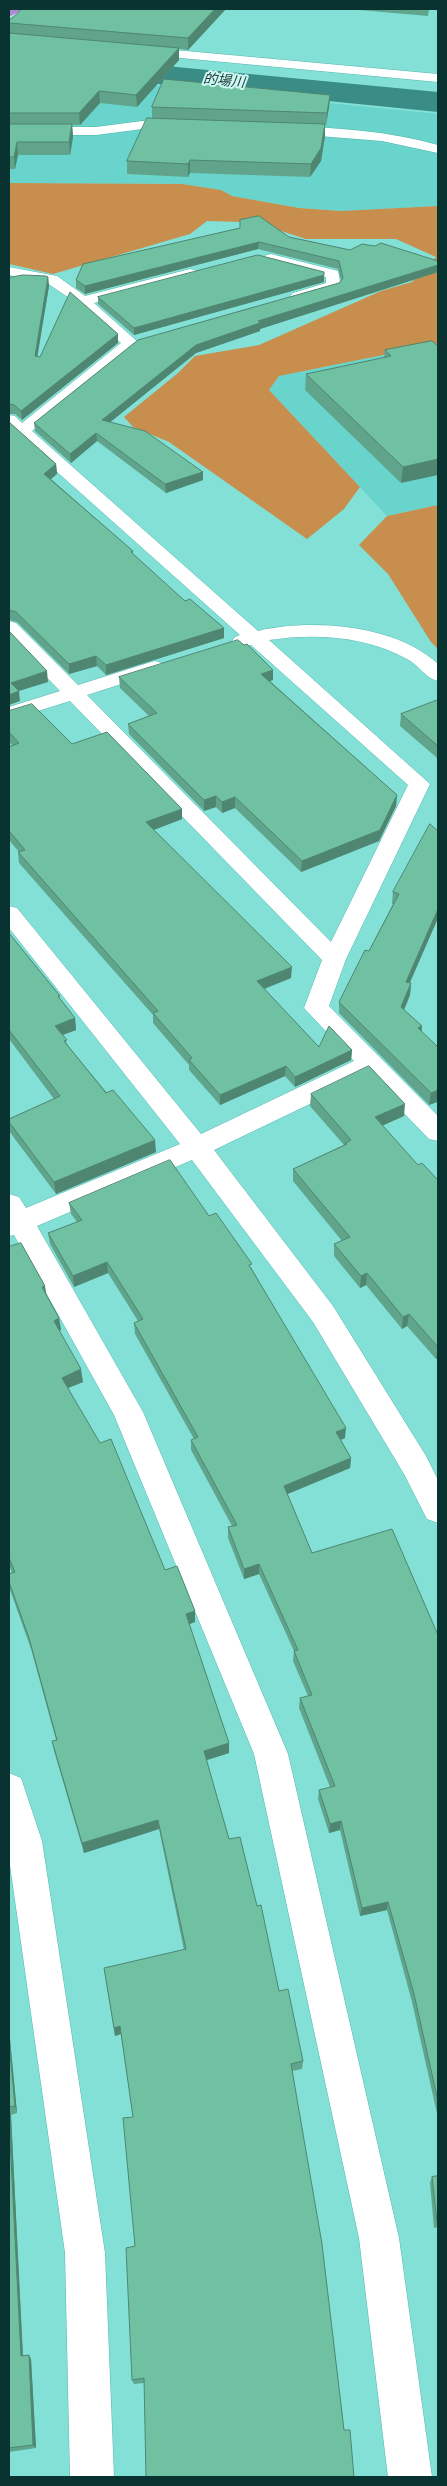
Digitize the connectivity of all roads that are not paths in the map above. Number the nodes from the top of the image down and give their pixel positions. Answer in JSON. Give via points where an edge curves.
{"nodes":[{"id":1,"x":19,"y":9,"type":"edge"},
{"id":2,"x":9,"y":14,"type":"edge"},
{"id":3,"x":126,"y":50,"type":"edge"},
{"id":4,"x":438,"y":78,"type":"edge"},
{"id":5,"x":192,"y":126,"type":"edge"},
{"id":6,"x":269,"y":129,"type":"edge"},
{"id":7,"x":9,"y":131,"type":"edge"},
{"id":8,"x":438,"y":149,"type":"edge"},
{"id":9,"x":258,"y":255,"type":"edge"},
{"id":10,"x":203,"y":270,"type":"edge"},
{"id":11,"x":9,"y":271,"type":"edge"},
{"id":12,"x":285,"y":299,"type":"edge"},
{"id":13,"x":83,"y":301,"type":"junction"},
{"id":14,"x":150,"y":337,"type":"edge"},
{"id":15,"x":131,"y":343,"type":"junction"},
{"id":16,"x":15,"y":426,"type":"edge"},
{"id":17,"x":9,"y":627,"type":"edge"},
{"id":18,"x":254,"y":637,"type":"junction"},
{"id":19,"x":226,"y":646,"type":"edge"},
{"id":20,"x":178,"y":660,"type":"edge"},
{"id":21,"x":438,"y":675,"type":"edge"},
{"id":22,"x":73,"y":693,"type":"junction"},
{"id":23,"x":9,"y":714,"type":"edge"},
{"id":24,"x":9,"y":913,"type":"edge"},
{"id":25,"x":334,"y":959,"type":"junction"},
{"id":26,"x":370,"y":1064,"type":"junction"},
{"id":27,"x":438,"y":1132,"type":"edge"},
{"id":28,"x":197,"y":1147,"type":"junction"},
{"id":29,"x":13,"y":1216,"type":"edge"},
{"id":30,"x":438,"y":1510,"type":"edge"},
{"id":31,"x":9,"y":1790,"type":"edge"},
{"id":32,"x":92,"y":2477,"type":"edge"},
{"id":33,"x":410,"y":2477,"type":"edge"}],
"edges":[{"from":1,"to":2,"type":"highway"},
{"from":3,"to":4,"type":"street"},
{"from":5,"to":7,"type":"street","via":[[150,124],[96,131]]},
{"from":6,"to":8,"type":"street","via":[[397,138]]},
{"from":9,"to":12,"type":"street","via":[[333,274],[333,286]]},
{"from":10,"to":13,"type":"street"},
{"from":11,"to":13,"type":"street","via":[[52,279]]},
{"from":13,"to":15,"type":"street"},
{"from":14,"to":15,"type":"street"},
{"from":15,"to":16,"type":"street"},
{"from":16,"to":18,"type":"street"},
{"from":17,"to":22,"type":"street"},
{"from":18,"to":19,"type":"street"},
{"from":18,"to":21,"type":"street","via":[[293,631],[330,631],[388,643],[416,656]]},
{"from":18,"to":25,"type":"street","via":[[419,784]]},
{"from":20,"to":22,"type":"street"},
{"from":22,"to":23,"type":"street"},
{"from":22,"to":25,"type":"street"},
{"from":24,"to":28,"type":"street"},
{"from":25,"to":26,"type":"street","via":[[316,1008]]},
{"from":26,"to":27,"type":"street"},
{"from":26,"to":28,"type":"street"},
{"from":28,"to":29,"type":"street"},
{"from":28,"to":30,"type":"street","via":[[323,1314],[415,1465]]},
{"from":29,"to":33,"type":"street","via":[[128,1412],[271,1754],[379,2238]]},
{"from":31,"to":32,"type":"street","via":[[24,1841],[85,2253]]}]}
